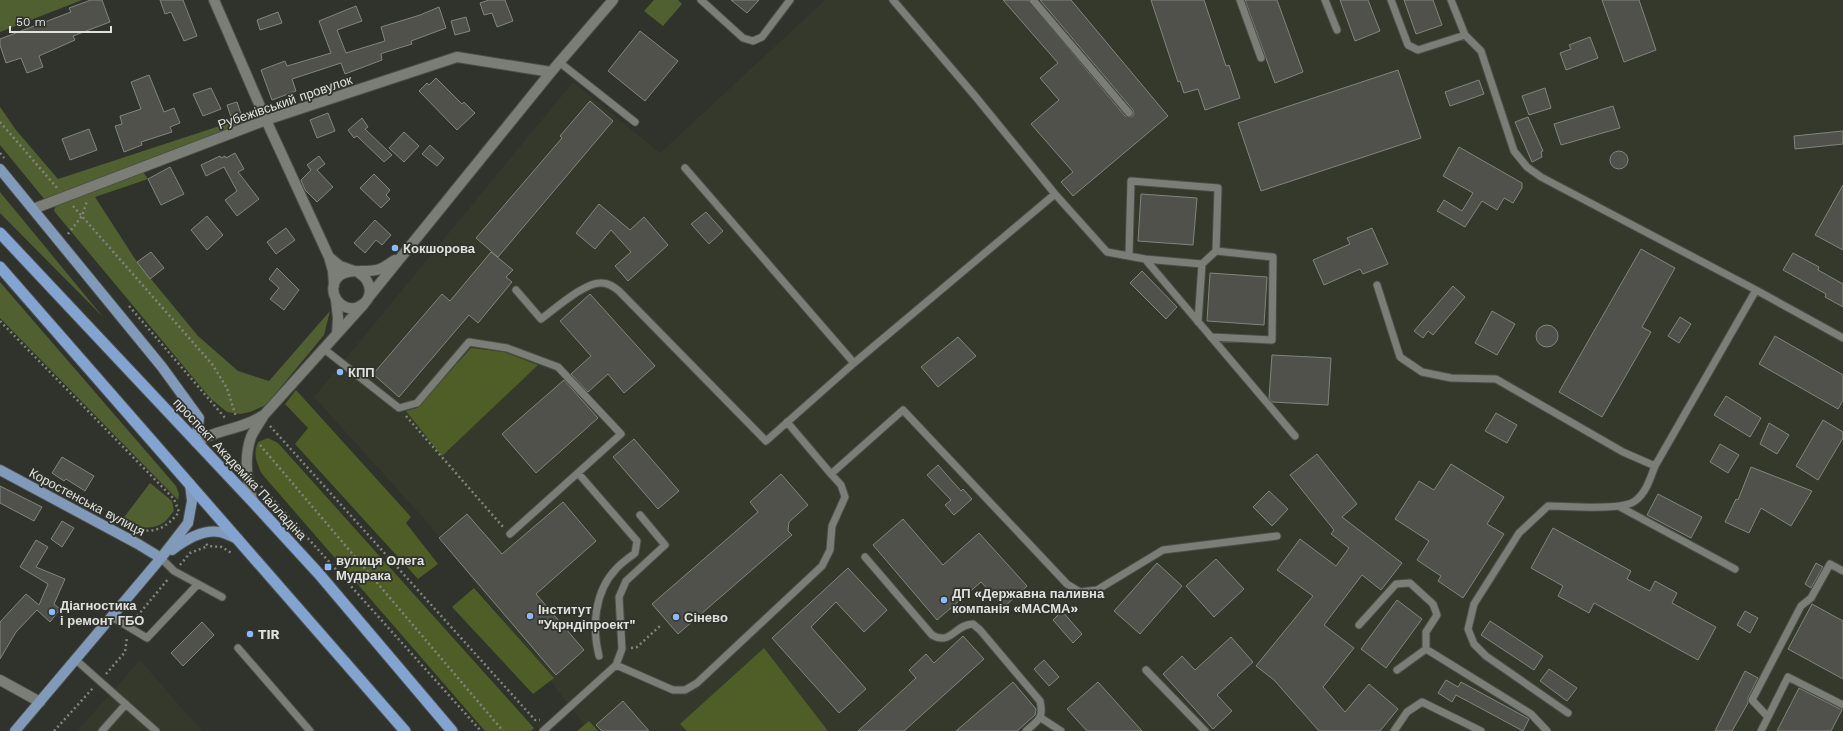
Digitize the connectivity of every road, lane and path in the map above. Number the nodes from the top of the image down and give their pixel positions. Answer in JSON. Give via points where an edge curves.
{"nodes":[{"id":1,"x":214,"y":0,"type":"edge"},
{"id":2,"x":612,"y":0,"type":"edge"},
{"id":3,"x":701,"y":0,"type":"edge"},
{"id":4,"x":790,"y":0,"type":"edge"},
{"id":5,"x":893,"y":0,"type":"edge"},
{"id":6,"x":1033,"y":0,"type":"edge"},
{"id":7,"x":1240,"y":0,"type":"edge"},
{"id":8,"x":1325,"y":0,"type":"edge"},
{"id":9,"x":1391,"y":0,"type":"edge"},
{"id":10,"x":1451,"y":0,"type":"edge"},
{"id":11,"x":1336,"y":30,"type":"dead end"},
{"id":12,"x":1465,"y":35,"type":"junction"},
{"id":13,"x":1261,"y":58,"type":"dead end"},
{"id":14,"x":559,"y":62,"type":"junction"},
{"id":15,"x":551,"y":72,"type":"junction"},
{"id":16,"x":1129,"y":113,"type":"dead end"},
{"id":17,"x":266,"y":120,"type":"junction"},
{"id":18,"x":0,"y":122,"type":"edge"},
{"id":19,"x":635,"y":122,"type":"dead end"},
{"id":20,"x":685,"y":168,"type":"dead end"},
{"id":21,"x":0,"y":169,"type":"edge"},
{"id":22,"x":92,"y":186,"type":"junction"},
{"id":23,"x":61,"y":193,"type":"dead end"},
{"id":24,"x":1055,"y":194,"type":"junction"},
{"id":25,"x":68,"y":201,"type":"dead end"},
{"id":26,"x":33,"y":209,"type":"junction"},
{"id":27,"x":82,"y":216,"type":"junction"},
{"id":28,"x":63,"y":229,"type":"dead end"},
{"id":29,"x":0,"y":233,"type":"edge"},
{"id":30,"x":67,"y":235,"type":"junction"},
{"id":31,"x":73,"y":241,"type":"dead end"},
{"id":32,"x":1216,"y":251,"type":"junction"},
{"id":33,"x":402,"y":255,"type":"junction"},
{"id":34,"x":1129,"y":255,"type":"junction"},
{"id":35,"x":329,"y":257,"type":"junction"},
{"id":36,"x":1145,"y":259,"type":"junction"},
{"id":37,"x":1202,"y":264,"type":"junction"},
{"id":38,"x":0,"y":266,"type":"edge"},
{"id":39,"x":356,"y":272,"type":"junction"},
{"id":40,"x":334,"y":285,"type":"junction"},
{"id":41,"x":1377,"y":285,"type":"dead end"},
{"id":42,"x":516,"y":290,"type":"dead end"},
{"id":43,"x":1756,"y":290,"type":"junction"},
{"id":44,"x":336,"y":300,"type":"junction"},
{"id":45,"x":125,"y":301,"type":"dead end"},
{"id":46,"x":366,"y":301,"type":"junction"},
{"id":47,"x":0,"y":321,"type":"edge"},
{"id":48,"x":1198,"y":322,"type":"junction"},
{"id":49,"x":337,"y":334,"type":"junction"},
{"id":50,"x":1211,"y":337,"type":"junction"},
{"id":51,"x":1843,"y":338,"type":"edge"},
{"id":52,"x":324,"y":349,"type":"junction"},
{"id":53,"x":854,"y":363,"type":"junction"},
{"id":54,"x":399,"y":408,"type":"junction"},
{"id":55,"x":235,"y":414,"type":"dead end"},
{"id":56,"x":264,"y":415,"type":"junction"},
{"id":57,"x":787,"y":422,"type":"junction"},
{"id":58,"x":234,"y":428,"type":"junction"},
{"id":59,"x":1295,"y":436,"type":"dead end"},
{"id":60,"x":256,"y":441,"type":"dead end"},
{"id":61,"x":196,"y":442,"type":"junction"},
{"id":62,"x":1655,"y":466,"type":"junction"},
{"id":63,"x":0,"y":470,"type":"edge"},
{"id":64,"x":578,"y":473,"type":"junction"},
{"id":65,"x":831,"y":474,"type":"junction"},
{"id":66,"x":258,"y":482,"type":"dead end"},
{"id":67,"x":190,"y":484,"type":"junction"},
{"id":68,"x":253,"y":502,"type":"junction"},
{"id":69,"x":1620,"y":507,"type":"junction"},
{"id":70,"x":179,"y":512,"type":"junction"},
{"id":71,"x":640,"y":515,"type":"dead end"},
{"id":72,"x":188,"y":523,"type":"junction"},
{"id":73,"x":135,"y":528,"type":"dead end"},
{"id":74,"x":198,"y":534,"type":"junction"},
{"id":75,"x":510,"y":534,"type":"joint"},
{"id":76,"x":1276,"y":536,"type":"dead end"},
{"id":77,"x":239,"y":540,"type":"junction"},
{"id":78,"x":866,"y":557,"type":"dead end"},
{"id":79,"x":161,"y":558,"type":"junction"},
{"id":80,"x":237,"y":559,"type":"dead end"},
{"id":81,"x":1735,"y":569,"type":"dead end"},
{"id":82,"x":1843,"y":571,"type":"edge"},
{"id":83,"x":198,"y":584,"type":"junction"},
{"id":84,"x":222,"y":597,"type":"dead end"},
{"id":85,"x":112,"y":617,"type":"junction"},
{"id":86,"x":661,"y":625,"type":"dead end"},
{"id":87,"x":1359,"y":625,"type":"dead end"},
{"id":88,"x":238,"y":648,"type":"dead end"},
{"id":89,"x":622,"y":649,"type":"junction"},
{"id":90,"x":1426,"y":649,"type":"junction"},
{"id":91,"x":599,"y":656,"type":"dead end"},
{"id":92,"x":76,"y":660,"type":"junction"},
{"id":93,"x":616,"y":666,"type":"junction"},
{"id":94,"x":1146,"y":670,"type":"dead end"},
{"id":95,"x":1397,"y":670,"type":"dead end"},
{"id":96,"x":0,"y":680,"type":"edge"},
{"id":97,"x":40,"y":702,"type":"junction"},
{"id":98,"x":126,"y":704,"type":"junction"},
{"id":99,"x":1843,"y":705,"type":"edge"},
{"id":100,"x":1568,"y":713,"type":"dead end"},
{"id":101,"x":1768,"y":717,"type":"junction"},
{"id":102,"x":1041,"y":718,"type":"junction"},
{"id":103,"x":535,"y":720,"type":"dead end"},
{"id":104,"x":15,"y":731,"type":"edge"},
{"id":105,"x":102,"y":731,"type":"edge"},
{"id":106,"x":156,"y":731,"type":"edge"},
{"id":107,"x":310,"y":731,"type":"edge"},
{"id":108,"x":405,"y":731,"type":"edge"},
{"id":109,"x":452,"y":731,"type":"edge"},
{"id":110,"x":481,"y":731,"type":"edge"},
{"id":111,"x":504,"y":731,"type":"edge"},
{"id":112,"x":543,"y":731,"type":"edge"},
{"id":113,"x":1026,"y":731,"type":"edge"},
{"id":114,"x":1061,"y":731,"type":"edge"},
{"id":115,"x":1205,"y":731,"type":"edge"},
{"id":116,"x":1394,"y":731,"type":"edge"},
{"id":117,"x":1481,"y":731,"type":"edge"},
{"id":118,"x":1547,"y":731,"type":"edge"},
{"id":119,"x":1761,"y":731,"type":"edge"}],
"edges":[{"from":1,"to":17,"type":"street"},
{"from":2,"to":14,"type":"street"},
{"from":3,"to":4,"type":"lane","via":[[743,38],[753,41],[762,36]]},
{"from":5,"to":24,"type":"lane"},
{"from":6,"to":16,"type":"lane"},
{"from":7,"to":13,"type":"lane"},
{"from":8,"to":11,"type":"lane"},
{"from":9,"to":12,"type":"lane","via":[[1408,45],[1418,50]]},
{"from":10,"to":12,"type":"lane"},
{"from":12,"to":43,"type":"lane","via":[[1481,50],[1514,151],[1526,166],[1541,177]]},
{"from":14,"to":15,"type":"street"},
{"from":14,"to":19,"type":"lane"},
{"from":15,"to":17,"type":"street","name":"Рубежівський провулок","via":[[457,57]]},
{"from":15,"to":33,"type":"street"},
{"from":17,"to":22,"type":"street","name":"Рубежівський провулок"},
{"from":17,"to":35,"type":"street"},
{"from":18,"to":23,"type":"path"},
{"from":20,"to":53,"type":"lane"},
{"from":21,"to":26,"type":"main road"},
{"from":22,"to":26,"type":"street","name":"Рубежівський провулок"},
{"from":22,"to":27,"type":"path"},
{"from":24,"to":34,"type":"lane","via":[[1106,252]]},
{"from":24,"to":53,"type":"lane"},
{"from":25,"to":27,"type":"path"},
{"from":26,"to":61,"type":"main road","via":[[162,367],[199,418]]},
{"from":27,"to":30,"type":"path"},
{"from":27,"to":55,"type":"path","via":[[212,364],[227,388]]},
{"from":28,"to":30,"type":"path"},
{"from":29,"to":61,"type":"highway","name":"проспект Академіка Палладіна"},
{"from":30,"to":31,"type":"path"},
{"from":32,"to":34,"type":"lane","via":[[1218,188],[1131,181]]},
{"from":32,"to":37,"type":"lane"},
{"from":32,"to":50,"type":"lane","via":[[1273,257],[1272,340]]},
{"from":33,"to":39,"type":"street","via":[[379,269]]},
{"from":33,"to":46,"type":"street"},
{"from":34,"to":36,"type":"lane"},
{"from":35,"to":39,"type":"street","via":[[340,266]]},
{"from":35,"to":40,"type":"street"},
{"from":36,"to":37,"type":"lane"},
{"from":36,"to":48,"type":"lane"},
{"from":37,"to":48,"type":"lane"},
{"from":38,"to":67,"type":"highway"},
{"from":39,"to":40,"type":"street","via":[[345,272],[338,277]]},
{"from":39,"to":46,"type":"street","via":[[364,276],[370,286]]},
{"from":40,"to":44,"type":"street"},
{"from":41,"to":62,"type":"lane","via":[[1400,357],[1422,372],[1451,378],[1496,379],[1623,452]]},
{"from":42,"to":57,"type":"lane","via":[[541,319],[587,286],[603,283],[611,286],[620,291],[766,441]]},
{"from":43,"to":51,"type":"lane"},
{"from":43,"to":62,"type":"lane"},
{"from":44,"to":46,"type":"street","via":[[349,308],[357,307]]},
{"from":44,"to":49,"type":"street"},
{"from":45,"to":58,"type":"path"},
{"from":46,"to":49,"type":"street"},
{"from":47,"to":70,"type":"path","via":[[174,499]]},
{"from":48,"to":50,"type":"lane"},
{"from":49,"to":52,"type":"street"},
{"from":50,"to":59,"type":"lane"},
{"from":52,"to":54,"type":"lane"},
{"from":52,"to":56,"type":"street"},
{"from":53,"to":57,"type":"lane"},
{"from":54,"to":64,"type":"lane","via":[[417,403],[468,342],[508,348],[558,367],[621,434]]},
{"from":54,"to":75,"type":"path"},
{"from":56,"to":58,"type":"street","via":[[250,424]]},
{"from":56,"to":68,"type":"street","via":[[249,446],[248,484]]},
{"from":56,"to":103,"type":"path","via":[[272,429]]},
{"from":57,"to":65,"type":"lane"},
{"from":58,"to":61,"type":"street","via":[[207,435]]},
{"from":60,"to":111,"type":"path"},
{"from":61,"to":68,"type":"highway","name":"проспект Академіка Палладіна"},
{"from":62,"to":69,"type":"lane","via":[[1644,492],[1634,502]]},
{"from":63,"to":79,"type":"main road","name":"Коростенська вулиця"},
{"from":64,"to":75,"type":"lane"},
{"from":64,"to":91,"type":"lane","via":[[637,541],[635,554],[616,568],[602,589],[596,611]]},
{"from":65,"to":76,"type":"lane","via":[[903,410],[1067,584],[1080,592],[1097,590],[1164,550]]},
{"from":65,"to":93,"type":"lane","via":[[845,497],[832,526],[830,550],[822,566],[697,683],[685,690],[673,690]]},
{"from":66,"to":110,"type":"path"},
{"from":67,"to":72,"type":"main road","via":[[192,501]]},
{"from":67,"to":77,"type":"highway"},
{"from":68,"to":109,"type":"highway","name":"проспект Академіка Палладіна","via":[[319,574]]},
{"from":69,"to":81,"type":"lane"},
{"from":69,"to":100,"type":"lane","via":[[1548,506],[1519,533],[1474,604],[1468,629],[1474,644],[1486,656]]},
{"from":70,"to":72,"type":"path"},
{"from":70,"to":73,"type":"path","via":[[170,523],[156,530]]},
{"from":71,"to":89,"type":"lane","via":[[665,544],[626,582],[619,597]]},
{"from":72,"to":79,"type":"main road"},
{"from":74,"to":77,"type":"main road","via":[[219,532]]},
{"from":74,"to":79,"type":"main road","via":[[185,540]]},
{"from":74,"to":80,"type":"path","via":[[208,546],[222,546]]},
{"from":77,"to":108,"type":"highway"},
{"from":78,"to":102,"type":"lane","via":[[939,640],[966,624],[973,624],[980,630],[1040,701]]},
{"from":79,"to":83,"type":"lane","via":[[174,571]]},
{"from":79,"to":85,"type":"main road"},
{"from":82,"to":101,"type":"lane","via":[[1830,564],[1811,598],[1802,606],[1752,700]]},
{"from":83,"to":84,"type":"lane"},
{"from":83,"to":85,"type":"lane","via":[[147,638]]},
{"from":85,"to":92,"type":"main road"},
{"from":86,"to":89,"type":"path","via":[[637,646]]},
{"from":87,"to":90,"type":"lane","via":[[1396,584],[1410,583],[1433,604],[1437,616],[1426,632]]},
{"from":88,"to":107,"type":"lane"},
{"from":89,"to":93,"type":"lane"},
{"from":90,"to":95,"type":"lane"},
{"from":90,"to":118,"type":"lane","via":[[1531,714]]},
{"from":92,"to":97,"type":"main road"},
{"from":92,"to":98,"type":"lane"},
{"from":93,"to":112,"type":"lane"},
{"from":94,"to":115,"type":"lane"},
{"from":96,"to":97,"type":"street"},
{"from":97,"to":104,"type":"main road"},
{"from":98,"to":105,"type":"lane"},
{"from":98,"to":106,"type":"lane"},
{"from":99,"to":101,"type":"lane","via":[[1788,677]]},
{"from":101,"to":119,"type":"lane"},
{"from":102,"to":113,"type":"lane"},
{"from":102,"to":114,"type":"lane"},
{"from":116,"to":117,"type":"lane","via":[[1407,712],[1422,702]]}]}
